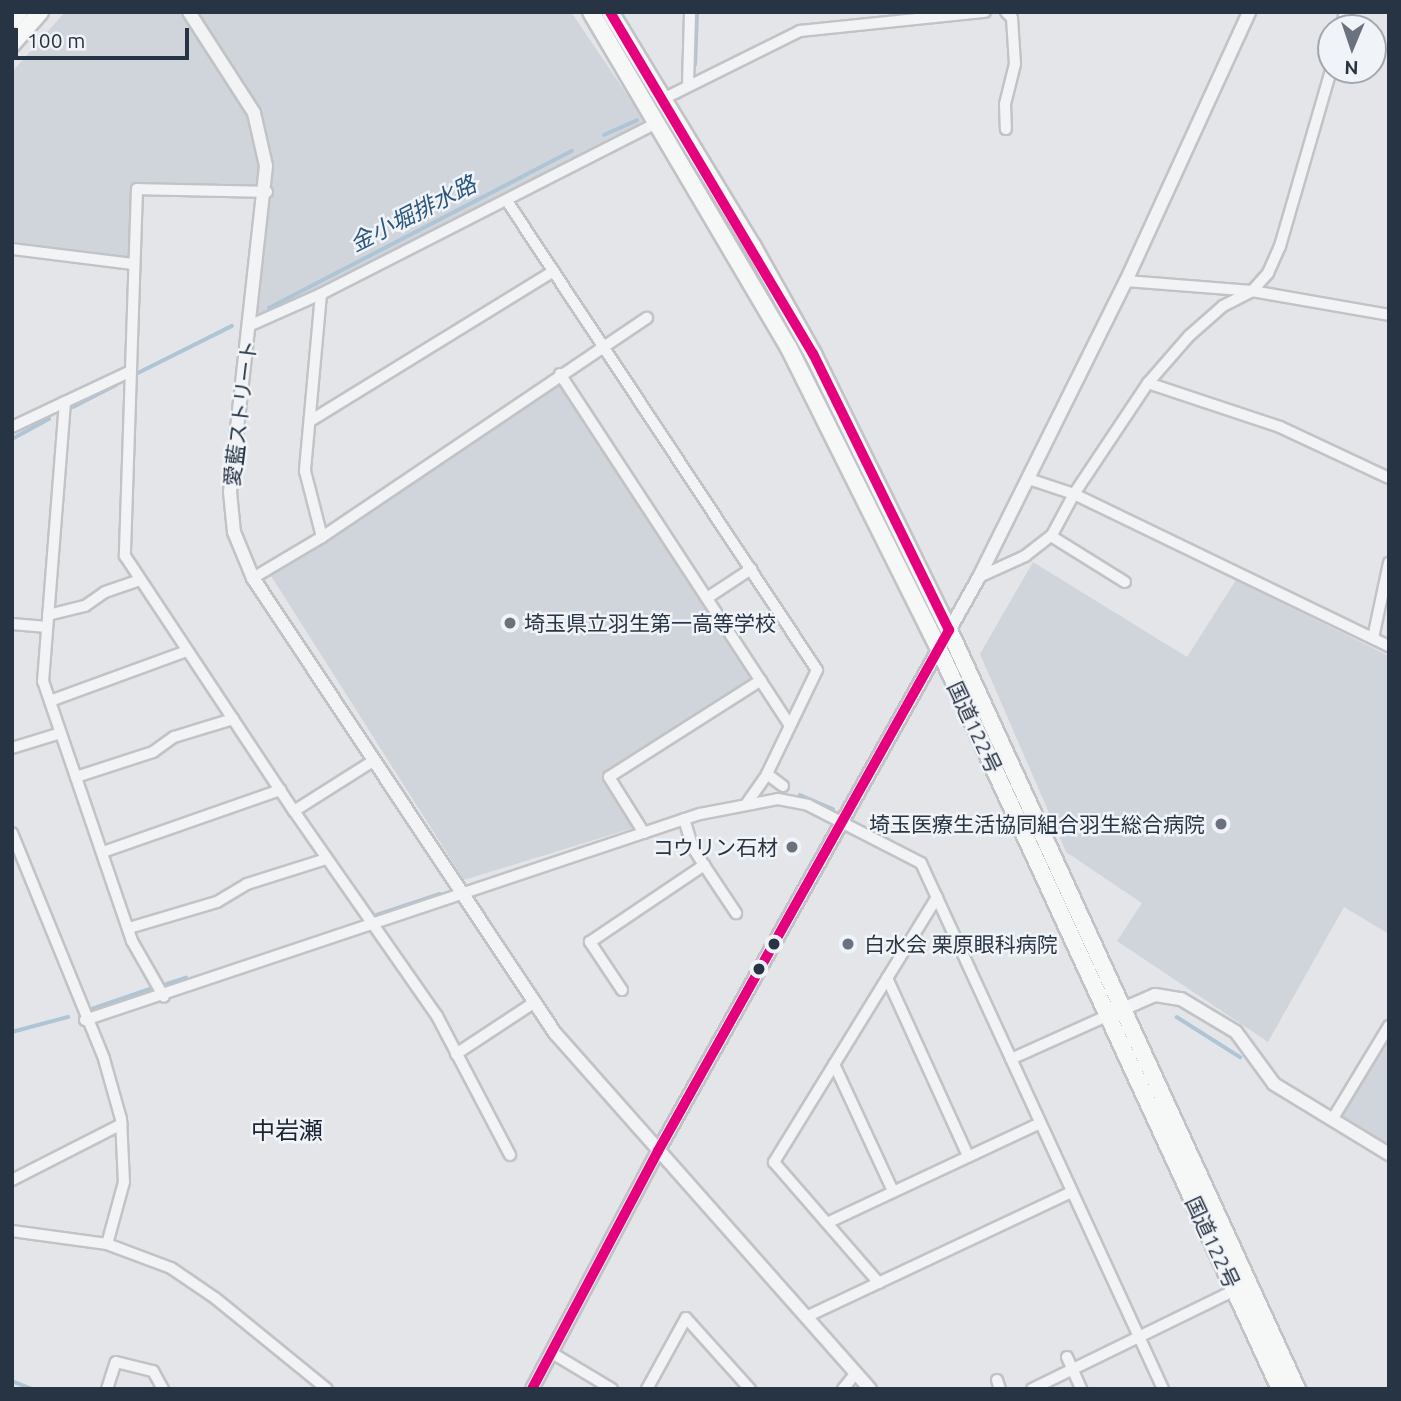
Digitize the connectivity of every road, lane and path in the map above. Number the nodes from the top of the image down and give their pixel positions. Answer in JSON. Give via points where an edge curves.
{"nodes":[{"id":1,"x":19,"y":12,"type":"edge"},
{"id":2,"x":40,"y":12,"type":"edge"},
{"id":3,"x":189,"y":12,"type":"edge"},
{"id":4,"x":591,"y":12,"type":"edge"},
{"id":5,"x":610,"y":12,"type":"edge"},
{"id":6,"x":690,"y":12,"type":"edge"},
{"id":7,"x":985,"y":12,"type":"edge"},
{"id":8,"x":1006,"y":12,"type":"edge"},
{"id":9,"x":1249,"y":12,"type":"edge"},
{"id":10,"x":12,"y":20,"type":"edge"},
{"id":11,"x":12,"y":44,"type":"edge"},
{"id":12,"x":1327,"y":84,"type":"edge"},
{"id":13,"x":688,"y":85,"type":"junction"},
{"id":14,"x":665,"y":98,"type":"junction"},
{"id":15,"x":658,"y":122,"type":"junction"},
{"id":16,"x":1006,"y":129,"type":"dead end"},
{"id":17,"x":267,"y":192,"type":"junction"},
{"id":18,"x":507,"y":201,"type":"junction"},
{"id":19,"x":12,"y":249,"type":"edge"},
{"id":20,"x":132,"y":264,"type":"junction"},
{"id":21,"x":554,"y":271,"type":"junction"},
{"id":22,"x":1126,"y":281,"type":"junction"},
{"id":23,"x":1252,"y":291,"type":"junction"},
{"id":24,"x":321,"y":294,"type":"junction"},
{"id":25,"x":1389,"y":315,"type":"edge"},
{"id":26,"x":647,"y":318,"type":"dead end"},
{"id":27,"x":250,"y":325,"type":"junction"},
{"id":28,"x":604,"y":346,"type":"junction"},
{"id":29,"x":129,"y":372,"type":"junction"},
{"id":30,"x":560,"y":374,"type":"junction"},
{"id":31,"x":1148,"y":383,"type":"junction"},
{"id":32,"x":65,"y":402,"type":"junction"},
{"id":33,"x":310,"y":421,"type":"junction"},
{"id":34,"x":12,"y":427,"type":"edge"},
{"id":35,"x":1389,"y":478,"type":"edge"},
{"id":36,"x":1029,"y":479,"type":"junction"},
{"id":37,"x":1074,"y":494,"type":"junction"},
{"id":38,"x":1051,"y":536,"type":"junction"},
{"id":39,"x":322,"y":537,"type":"junction"},
{"id":40,"x":1389,"y":563,"type":"edge"},
{"id":41,"x":751,"y":569,"type":"junction"},
{"id":42,"x":979,"y":577,"type":"junction"},
{"id":43,"x":253,"y":578,"type":"junction"},
{"id":44,"x":140,"y":580,"type":"junction"},
{"id":45,"x":1125,"y":582,"type":"dead end"},
{"id":46,"x":706,"y":598,"type":"junction"},
{"id":47,"x":48,"y":615,"type":"junction"},
{"id":48,"x":12,"y":624,"type":"edge"},
{"id":49,"x":47,"y":627,"type":"junction"},
{"id":50,"x":949,"y":630,"type":"junction"},
{"id":51,"x":1373,"y":638,"type":"junction"},
{"id":52,"x":1389,"y":646,"type":"edge"},
{"id":53,"x":938,"y":647,"type":"junction"},
{"id":54,"x":187,"y":651,"type":"junction"},
{"id":55,"x":761,"y":680,"type":"junction"},
{"id":56,"x":50,"y":702,"type":"junction"},
{"id":57,"x":233,"y":719,"type":"junction"},
{"id":58,"x":790,"y":725,"type":"junction"},
{"id":59,"x":61,"y":733,"type":"junction"},
{"id":60,"x":12,"y":748,"type":"edge"},
{"id":61,"x":373,"y":761,"type":"junction"},
{"id":62,"x":767,"y":774,"type":"junction"},
{"id":63,"x":76,"y":777,"type":"junction"},
{"id":64,"x":783,"y":786,"type":"dead end"},
{"id":65,"x":280,"y":790,"type":"junction"},
{"id":66,"x":747,"y":803,"type":"junction"},
{"id":67,"x":294,"y":811,"type":"junction"},
{"id":68,"x":684,"y":819,"type":"junction"},
{"id":69,"x":844,"y":820,"type":"junction"},
{"id":70,"x":644,"y":832,"type":"junction"},
{"id":71,"x":12,"y":833,"type":"edge"},
{"id":72,"x":103,"y":852,"type":"junction"},
{"id":73,"x":326,"y":859,"type":"junction"},
{"id":74,"x":704,"y":865,"type":"junction"},
{"id":75,"x":462,"y":895,"type":"junction"},
{"id":76,"x":937,"y":897,"type":"junction"},
{"id":77,"x":736,"y":913,"type":"dead end"},
{"id":78,"x":370,"y":926,"type":"junction"},
{"id":79,"x":129,"y":928,"type":"junction"},
{"id":80,"x":887,"y":978,"type":"junction"},
{"id":81,"x":622,"y":990,"type":"dead end"},
{"id":82,"x":164,"y":997,"type":"junction"},
{"id":83,"x":535,"y":1002,"type":"junction"},
{"id":84,"x":1116,"y":1011,"type":"junction"},
{"id":85,"x":85,"y":1020,"type":"junction"},
{"id":86,"x":1389,"y":1026,"type":"edge"},
{"id":87,"x":456,"y":1054,"type":"junction"},
{"id":88,"x":1011,"y":1059,"type":"junction"},
{"id":89,"x":834,"y":1064,"type":"junction"},
{"id":90,"x":1332,"y":1120,"type":"junction"},
{"id":91,"x":1040,"y":1123,"type":"junction"},
{"id":92,"x":121,"y":1124,"type":"junction"},
{"id":93,"x":658,"y":1151,"type":"junction"},
{"id":94,"x":1389,"y":1154,"type":"edge"},
{"id":95,"x":510,"y":1155,"type":"dead end"},
{"id":96,"x":968,"y":1156,"type":"junction"},
{"id":97,"x":12,"y":1180,"type":"edge"},
{"id":98,"x":893,"y":1191,"type":"junction"},
{"id":99,"x":1072,"y":1192,"type":"junction"},
{"id":100,"x":827,"y":1223,"type":"junction"},
{"id":101,"x":12,"y":1231,"type":"edge"},
{"id":102,"x":107,"y":1244,"type":"junction"},
{"id":103,"x":879,"y":1283,"type":"junction"},
{"id":104,"x":1235,"y":1290,"type":"junction"},
{"id":105,"x":806,"y":1317,"type":"junction"},
{"id":106,"x":1138,"y":1334,"type":"junction"},
{"id":107,"x":552,"y":1353,"type":"junction"},
{"id":108,"x":1067,"y":1357,"type":"dead end"},
{"id":109,"x":1071,"y":1368,"type":"junction"},
{"id":110,"x":856,"y":1373,"type":"junction"},
{"id":111,"x":600,"y":1386,"type":"edge"},
{"id":112,"x":107,"y":1389,"type":"edge"},
{"id":113,"x":163,"y":1389,"type":"edge"},
{"id":114,"x":327,"y":1389,"type":"edge"},
{"id":115,"x":532,"y":1389,"type":"edge"},
{"id":116,"x":612,"y":1389,"type":"edge"},
{"id":117,"x":647,"y":1389,"type":"edge"},
{"id":118,"x":750,"y":1389,"type":"edge"},
{"id":119,"x":844,"y":1389,"type":"edge"},
{"id":120,"x":870,"y":1389,"type":"edge"},
{"id":121,"x":1032,"y":1389,"type":"edge"},
{"id":122,"x":1081,"y":1389,"type":"edge"},
{"id":123,"x":1163,"y":1389,"type":"edge"},
{"id":124,"x":1280,"y":1389,"type":"edge"},
{"id":125,"x":1297,"y":1389,"type":"edge"}],
"edges":[{"from":1,"to":10,"type":"main road"},
{"from":2,"to":11,"type":"main road"},
{"from":3,"to":17,"type":"street","name":"愛藍ストリート","via":[[254,113],[267,166]]},
{"from":4,"to":15,"type":"main road","name":"国道122号"},
{"from":5,"to":14,"type":"main road","name":"国道122号"},
{"from":6,"to":13,"type":"street"},
{"from":7,"to":13,"type":"street","via":[[800,31]]},
{"from":8,"to":16,"type":"street","via":[[1012,18],[1015,64],[1005,104]]},
{"from":9,"to":22,"type":"street"},
{"from":12,"to":23,"type":"street","via":[[1280,246],[1268,273]]},
{"from":13,"to":14,"type":"street"},
{"from":14,"to":50,"type":"main road","name":"国道122号","via":[[813,354]]},
{"from":15,"to":18,"type":"street"},
{"from":15,"to":53,"type":"main road","name":"国道122号","via":[[789,348]]},
{"from":17,"to":20,"type":"street","via":[[137,189]]},
{"from":17,"to":27,"type":"street","name":"愛藍ストリート"},
{"from":18,"to":21,"type":"street"},
{"from":18,"to":24,"type":"street"},
{"from":19,"to":20,"type":"street"},
{"from":20,"to":29,"type":"street"},
{"from":21,"to":28,"type":"street"},
{"from":21,"to":33,"type":"street"},
{"from":22,"to":23,"type":"street"},
{"from":22,"to":36,"type":"street"},
{"from":23,"to":25,"type":"street"},
{"from":23,"to":31,"type":"street","via":[[1223,306]]},
{"from":24,"to":27,"type":"street"},
{"from":24,"to":33,"type":"street"},
{"from":26,"to":28,"type":"street"},
{"from":27,"to":43,"type":"street","name":"愛藍ストリート","via":[[230,492],[234,532]]},
{"from":28,"to":30,"type":"street"},
{"from":28,"to":41,"type":"street"},
{"from":29,"to":32,"type":"street"},
{"from":29,"to":44,"type":"street","via":[[124,556]]},
{"from":30,"to":39,"type":"street"},
{"from":30,"to":46,"type":"street"},
{"from":31,"to":35,"type":"street","via":[[1280,427]]},
{"from":31,"to":37,"type":"street"},
{"from":32,"to":34,"type":"street"},
{"from":32,"to":47,"type":"street"},
{"from":33,"to":39,"type":"street","via":[[305,471]]},
{"from":36,"to":37,"type":"street"},
{"from":36,"to":42,"type":"street"},
{"from":37,"to":38,"type":"street"},
{"from":37,"to":51,"type":"street"},
{"from":38,"to":42,"type":"street","via":[[1025,556]]},
{"from":38,"to":45,"type":"street"},
{"from":39,"to":43,"type":"street"},
{"from":40,"to":51,"type":"street"},
{"from":41,"to":46,"type":"street"},
{"from":41,"to":58,"type":"street","via":[[817,670]]},
{"from":42,"to":50,"type":"street"},
{"from":43,"to":61,"type":"street","name":"愛藍ストリート"},
{"from":44,"to":47,"type":"street","via":[[105,592],[85,606]]},
{"from":44,"to":54,"type":"street"},
{"from":46,"to":55,"type":"street"},
{"from":47,"to":49,"type":"street"},
{"from":48,"to":49,"type":"street"},
{"from":49,"to":56,"type":"street","via":[[43,681]]},
{"from":50,"to":53,"type":"street"},
{"from":50,"to":84,"type":"main road","name":"国道122号"},
{"from":51,"to":52,"type":"street"},
{"from":53,"to":69,"type":"street"},
{"from":53,"to":84,"type":"main road","name":"国道122号"},
{"from":54,"to":56,"type":"street"},
{"from":54,"to":57,"type":"street"},
{"from":55,"to":58,"type":"street"},
{"from":55,"to":70,"type":"street","via":[[609,777]]},
{"from":56,"to":59,"type":"street"},
{"from":57,"to":63,"type":"street"},
{"from":57,"to":65,"type":"street"},
{"from":58,"to":62,"type":"street"},
{"from":59,"to":60,"type":"street"},
{"from":59,"to":63,"type":"street"},
{"from":61,"to":67,"type":"street"},
{"from":61,"to":75,"type":"street","name":"愛藍ストリート"},
{"from":62,"to":64,"type":"street"},
{"from":62,"to":66,"type":"street"},
{"from":63,"to":72,"type":"street"},
{"from":65,"to":67,"type":"street"},
{"from":65,"to":72,"type":"street"},
{"from":66,"to":68,"type":"street"},
{"from":66,"to":69,"type":"street","via":[[778,799]]},
{"from":67,"to":73,"type":"street"},
{"from":68,"to":70,"type":"street"},
{"from":68,"to":74,"type":"street"},
{"from":69,"to":76,"type":"street","via":[[921,863]]},
{"from":69,"to":93,"type":"street"},
{"from":70,"to":75,"type":"street"},
{"from":71,"to":85,"type":"street"},
{"from":72,"to":79,"type":"street"},
{"from":73,"to":78,"type":"street"},
{"from":73,"to":79,"type":"street","via":[[247,884],[217,902]]},
{"from":74,"to":77,"type":"street"},
{"from":74,"to":81,"type":"street","via":[[590,943]]},
{"from":75,"to":78,"type":"street"},
{"from":75,"to":83,"type":"street","name":"愛藍ストリート"},
{"from":76,"to":80,"type":"street"},
{"from":76,"to":88,"type":"street"},
{"from":78,"to":82,"type":"street"},
{"from":78,"to":87,"type":"street","via":[[437,1016]]},
{"from":79,"to":82,"type":"street"},
{"from":80,"to":89,"type":"street"},
{"from":80,"to":96,"type":"street"},
{"from":82,"to":85,"type":"street"},
{"from":83,"to":87,"type":"street"},
{"from":83,"to":93,"type":"street","name":"愛藍ストリート","via":[[555,1033]]},
{"from":84,"to":88,"type":"street"},
{"from":84,"to":90,"type":"street","via":[[1155,995],[1181,999],[1236,1032],[1273,1084]]},
{"from":84,"to":104,"type":"main road","name":"国道122号"},
{"from":84,"to":125,"type":"main road","name":"国道122号"},
{"from":85,"to":92,"type":"street","via":[[104,1059]]},
{"from":86,"to":90,"type":"street"},
{"from":87,"to":95,"type":"street"},
{"from":88,"to":91,"type":"street"},
{"from":89,"to":98,"type":"street"},
{"from":89,"to":100,"type":"street","via":[[774,1163]]},
{"from":90,"to":94,"type":"street"},
{"from":91,"to":96,"type":"street"},
{"from":91,"to":99,"type":"street"},
{"from":92,"to":97,"type":"street"},
{"from":92,"to":102,"type":"street","via":[[124,1182]]},
{"from":93,"to":105,"type":"street","name":"愛藍ストリート"},
{"from":93,"to":107,"type":"street"},
{"from":96,"to":98,"type":"street"},
{"from":98,"to":100,"type":"street"},
{"from":99,"to":103,"type":"street"},
{"from":99,"to":106,"type":"street"},
{"from":100,"to":103,"type":"street"},
{"from":101,"to":102,"type":"street"},
{"from":102,"to":114,"type":"street","via":[[178,1273]]},
{"from":103,"to":105,"type":"street"},
{"from":104,"to":106,"type":"street"},
{"from":104,"to":124,"type":"main road","name":"国道122号"},
{"from":105,"to":110,"type":"street","name":"愛藍ストリート"},
{"from":106,"to":109,"type":"street"},
{"from":106,"to":123,"type":"street"},
{"from":107,"to":111,"type":"street"},
{"from":107,"to":115,"type":"street"},
{"from":108,"to":109,"type":"street"},
{"from":109,"to":121,"type":"street"},
{"from":109,"to":122,"type":"street"},
{"from":110,"to":119,"type":"street"},
{"from":110,"to":120,"type":"street","name":"愛藍ストリート"},
{"from":111,"to":116,"type":"street"},
{"from":112,"to":113,"type":"street","via":[[116,1362],[153,1371]]},
{"from":117,"to":118,"type":"street","via":[[687,1318]]}]}
